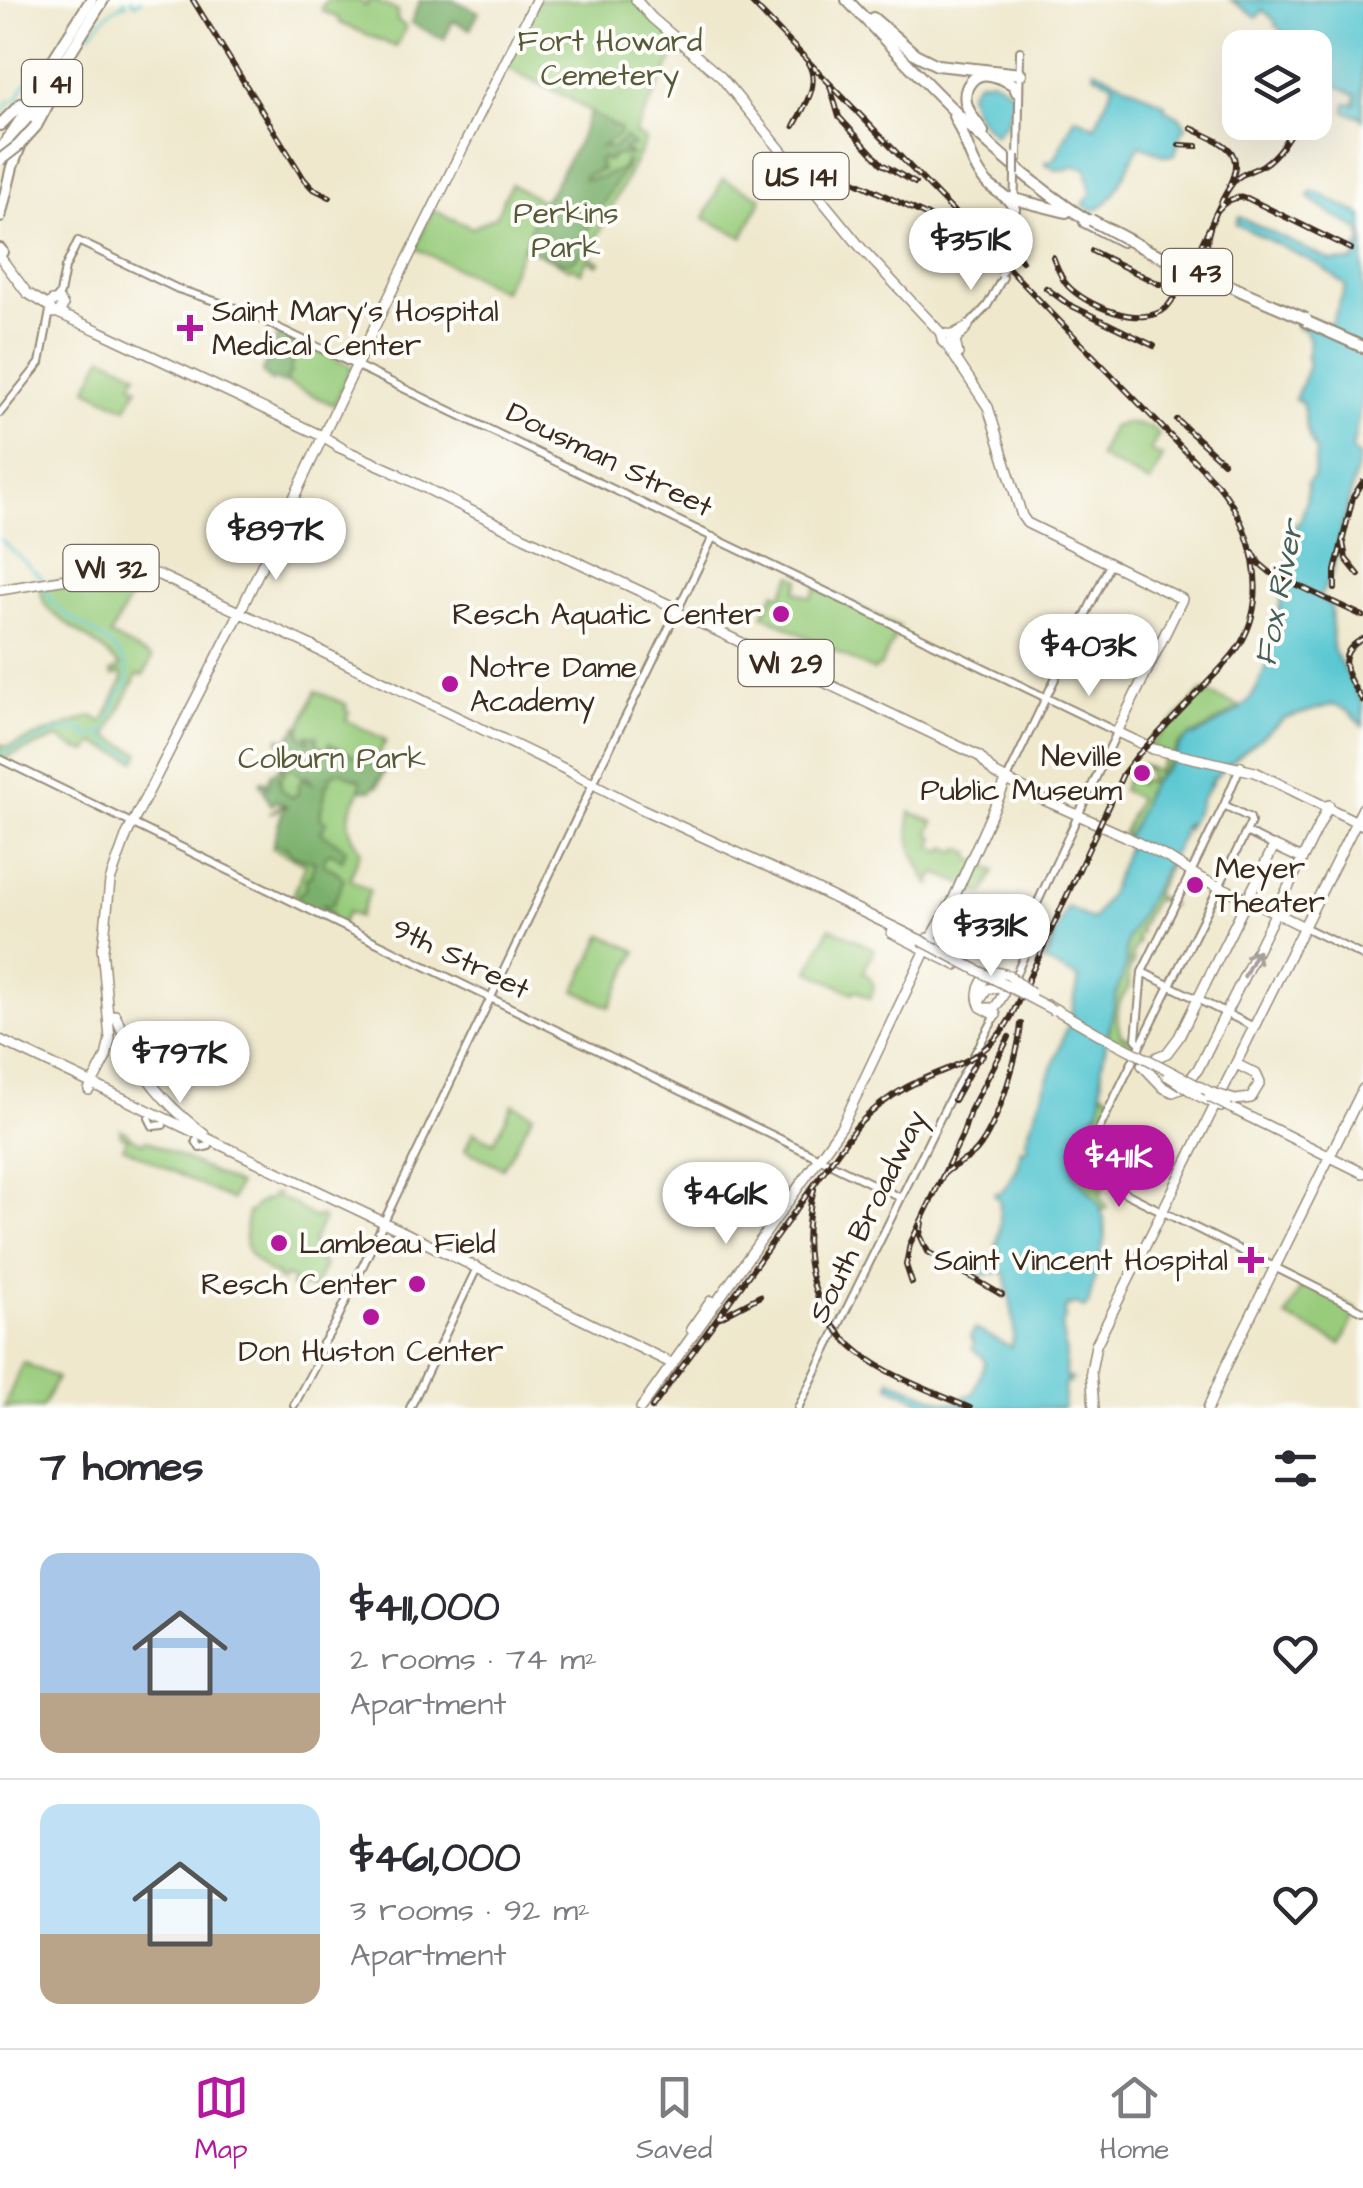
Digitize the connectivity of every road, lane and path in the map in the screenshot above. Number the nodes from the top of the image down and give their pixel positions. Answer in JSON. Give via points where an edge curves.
{"nodes":[{"id":1,"x":99,"y":0,"type":"edge"},
{"id":2,"x":536,"y":0,"type":"edge"},
{"id":3,"x":636,"y":0,"type":"edge"},
{"id":4,"x":847,"y":0,"type":"edge"},
{"id":5,"x":856,"y":0,"type":"edge"},
{"id":6,"x":873,"y":18,"type":"junction"},
{"id":7,"x":1018,"y":75,"type":"junction"},
{"id":8,"x":48,"y":77,"type":"junction"},
{"id":9,"x":1000,"y":79,"type":"junction"},
{"id":10,"x":935,"y":91,"type":"junction"},
{"id":11,"x":1017,"y":92,"type":"junction"},
{"id":12,"x":0,"y":125,"type":"edge"},
{"id":13,"x":983,"y":132,"type":"junction"},
{"id":14,"x":0,"y":140,"type":"edge"},
{"id":15,"x":0,"y":152,"type":"edge"},
{"id":16,"x":1017,"y":157,"type":"junction"},
{"id":17,"x":0,"y":162,"type":"edge"},
{"id":18,"x":1015,"y":202,"type":"junction"},
{"id":19,"x":0,"y":217,"type":"edge"},
{"id":20,"x":1090,"y":222,"type":"junction"},
{"id":21,"x":0,"y":252,"type":"edge"},
{"id":22,"x":54,"y":310,"type":"junction"},
{"id":23,"x":967,"y":326,"type":"junction"},
{"id":24,"x":948,"y":338,"type":"junction"},
{"id":25,"x":1363,"y":345,"type":"edge"},
{"id":26,"x":958,"y":354,"type":"junction"},
{"id":27,"x":356,"y":364,"type":"junction"},
{"id":28,"x":0,"y":413,"type":"edge"},
{"id":29,"x":322,"y":438,"type":"junction"},
{"id":30,"x":1024,"y":517,"type":"junction"},
{"id":31,"x":713,"y":536,"type":"junction"},
{"id":32,"x":1110,"y":564,"type":"junction"},
{"id":33,"x":0,"y":588,"type":"edge"},
{"id":34,"x":675,"y":609,"type":"junction"},
{"id":35,"x":238,"y":611,"type":"junction"},
{"id":36,"x":1045,"y":698,"type":"junction"},
{"id":37,"x":1116,"y":732,"type":"junction"},
{"id":38,"x":0,"y":759,"type":"edge"},
{"id":39,"x":1237,"y":766,"type":"junction"},
{"id":40,"x":1006,"y":781,"type":"junction"},
{"id":41,"x":593,"y":783,"type":"junction"},
{"id":42,"x":1224,"y":805,"type":"junction"},
{"id":43,"x":1329,"y":806,"type":"junction"},
{"id":44,"x":1078,"y":814,"type":"junction"},
{"id":45,"x":1359,"y":817,"type":"edge"},
{"id":46,"x":131,"y":823,"type":"junction"},
{"id":47,"x":1246,"y":832,"type":"junction"},
{"id":48,"x":1274,"y":846,"type":"junction"},
{"id":49,"x":1302,"y":859,"type":"junction"},
{"id":50,"x":1192,"y":871,"type":"junction"},
{"id":51,"x":1219,"y":886,"type":"junction"},
{"id":52,"x":1248,"y":899,"type":"junction"},
{"id":53,"x":1276,"y":913,"type":"junction"},
{"id":54,"x":1304,"y":927,"type":"junction"},
{"id":55,"x":926,"y":941,"type":"junction"},
{"id":56,"x":1363,"y":956,"type":"edge"},
{"id":57,"x":940,"y":958,"type":"junction"},
{"id":58,"x":959,"y":960,"type":"junction"},
{"id":59,"x":923,"y":964,"type":"junction"},
{"id":60,"x":1019,"y":966,"type":"junction"},
{"id":61,"x":1142,"y":972,"type":"junction"},
{"id":62,"x":106,"y":984,"type":"junction"},
{"id":63,"x":1170,"y":986,"type":"junction"},
{"id":64,"x":1005,"y":989,"type":"junction"},
{"id":65,"x":907,"y":993,"type":"junction"},
{"id":66,"x":490,"y":998,"type":"junction"},
{"id":67,"x":1198,"y":999,"type":"junction"},
{"id":68,"x":1034,"y":1004,"type":"junction"},
{"id":69,"x":1053,"y":1010,"type":"junction"},
{"id":70,"x":992,"y":1013,"type":"junction"},
{"id":71,"x":1226,"y":1013,"type":"junction"},
{"id":72,"x":115,"y":1014,"type":"junction"},
{"id":73,"x":1254,"y":1027,"type":"junction"},
{"id":74,"x":1171,"y":1032,"type":"dead end"},
{"id":75,"x":1100,"y":1035,"type":"junction"},
{"id":76,"x":0,"y":1043,"type":"edge"},
{"id":77,"x":1141,"y":1044,"type":"junction"},
{"id":78,"x":1172,"y":1047,"type":"junction"},
{"id":79,"x":1122,"y":1051,"type":"junction"},
{"id":80,"x":1236,"y":1064,"type":"junction"},
{"id":81,"x":1167,"y":1073,"type":"junction"},
{"id":82,"x":92,"y":1087,"type":"junction"},
{"id":83,"x":1363,"y":1089,"type":"edge"},
{"id":84,"x":1225,"y":1101,"type":"junction"},
{"id":85,"x":222,"y":1147,"type":"junction"},
{"id":86,"x":1332,"y":1153,"type":"junction"},
{"id":87,"x":817,"y":1157,"type":"junction"},
{"id":88,"x":1360,"y":1172,"type":"edge"},
{"id":89,"x":902,"y":1198,"type":"junction"},
{"id":90,"x":1163,"y":1212,"type":"junction"},
{"id":91,"x":381,"y":1224,"type":"junction"},
{"id":92,"x":1275,"y":1267,"type":"junction"},
{"id":93,"x":475,"y":1272,"type":"junction"},
{"id":94,"x":1363,"y":1310,"type":"edge"},
{"id":95,"x":601,"y":1331,"type":"junction"},
{"id":96,"x":669,"y":1364,"type":"junction"},
{"id":97,"x":293,"y":1406,"type":"edge"},
{"id":98,"x":410,"y":1408,"type":"edge"},
{"id":99,"x":638,"y":1408,"type":"edge"},
{"id":100,"x":798,"y":1408,"type":"edge"},
{"id":101,"x":1093,"y":1408,"type":"edge"},
{"id":102,"x":1207,"y":1408,"type":"edge"}],
"edges":[{"from":1,"to":8,"type":"highway"},
{"from":1,"to":15,"type":"highway","number":"I 41"},
{"from":1,"to":17,"type":"highway","bridge":true,"via":[[36,126]]},
{"from":2,"to":27,"type":"main road"},
{"from":3,"to":24,"type":"main road","number":"US 141","via":[[721,77],[853,239]]},
{"from":4,"to":10,"type":"highway","number":"I 43"},
{"from":5,"to":6,"type":"highway","number":"I 43"},
{"from":6,"to":7,"type":"highway","via":[[937,65]]},
{"from":6,"to":13,"type":"highway","number":"I 43"},
{"from":7,"to":9,"type":"highway"},
{"from":7,"to":11,"type":"street"},
{"from":7,"to":16,"type":"street"},
{"from":8,"to":12,"type":"highway"},
{"from":8,"to":14,"type":"highway"},
{"from":8,"to":17,"type":"highway","number":"I 41"},
{"from":8,"to":19,"type":"highway","via":[[16,154]]},
{"from":9,"to":11,"type":"highway"},
{"from":9,"to":13,"type":"highway","via":[[981,75],[966,88]]},
{"from":10,"to":18,"type":"highway","via":[[980,174]]},
{"from":10,"to":20,"type":"highway","number":"I 43","via":[[1004,158]]},
{"from":11,"to":16,"type":"street"},
{"from":13,"to":20,"type":"highway","number":"I 43"},
{"from":16,"to":18,"type":"street","bridge":true},
{"from":18,"to":20,"type":"highway"},
{"from":18,"to":23,"type":"street","bridge":true,"via":[[1013,246],[1002,276]]},
{"from":20,"to":25,"type":"highway","number":"I 43","bridge":true},
{"from":20,"to":25,"type":"highway","number":"I 43","bridge":true},
{"from":21,"to":22,"type":"main road","number":"WI 29"},
{"from":21,"to":22,"type":"main road","number":"WI 29","via":[[27,293]]},
{"from":22,"to":27,"type":"street","name":"Dousman Street","via":[[78,241]]},
{"from":22,"to":28,"type":"street","via":[[40,363]]},
{"from":22,"to":29,"type":"main road","number":"WI 29"},
{"from":23,"to":24,"type":"main road"},
{"from":23,"to":26,"type":"main road","via":[[954,341]]},
{"from":24,"to":26,"type":"main road","number":"US 141"},
{"from":24,"to":30,"type":"main road","number":"US 141","via":[[988,405]]},
{"from":26,"to":30,"type":"main road","number":"US 141","via":[[993,409]]},
{"from":27,"to":29,"type":"main road"},
{"from":27,"to":29,"type":"main road"},
{"from":27,"to":31,"type":"street","name":"Dousman Street"},
{"from":29,"to":34,"type":"main road","number":"WI 29"},
{"from":29,"to":35,"type":"main road"},
{"from":29,"to":35,"type":"main road"},
{"from":30,"to":32,"type":"main road"},
{"from":31,"to":34,"type":"street"},
{"from":31,"to":36,"type":"street","name":"Dousman Street"},
{"from":32,"to":36,"type":"street"},
{"from":32,"to":37,"type":"main road","via":[[1180,600]]},
{"from":33,"to":35,"type":"main road","number":"WI 32","via":[[142,568]]},
{"from":34,"to":40,"type":"main road","number":"WI 29","via":[[982,761]]},
{"from":34,"to":41,"type":"street"},
{"from":35,"to":41,"type":"main road","number":"WI 32"},
{"from":35,"to":46,"type":"main road"},
{"from":35,"to":46,"type":"main road"},
{"from":36,"to":37,"type":"street","name":"Dousman Street"},
{"from":36,"to":40,"type":"street"},
{"from":37,"to":39,"type":"main road","name":"Dousman Street","via":[[1150,751]]},
{"from":37,"to":44,"type":"street","name":"South Broadway"},
{"from":38,"to":46,"type":"street","name":"9th Street"},
{"from":39,"to":42,"type":"street"},
{"from":39,"to":43,"type":"main road","name":"Dousman Street"},
{"from":40,"to":44,"type":"main road","number":"WI 29"},
{"from":40,"to":55,"type":"main road","via":[[950,905]]},
{"from":41,"to":55,"type":"main road","number":"WI 32"},
{"from":41,"to":66,"type":"street"},
{"from":42,"to":47,"type":"street","via":[[1251,819]]},
{"from":42,"to":50,"type":"street"},
{"from":43,"to":45,"type":"main road","name":"Dousman Street"},
{"from":43,"to":49,"type":"main road"},
{"from":44,"to":50,"type":"main road","number":"WI 29"},
{"from":44,"to":60,"type":"street","name":"South Broadway","via":[[1035,908]]},
{"from":45,"to":54,"type":"main road"},
{"from":46,"to":62,"type":"main road","via":[[106,890]]},
{"from":46,"to":66,"type":"street","name":"9th Street"},
{"from":47,"to":48,"type":"street"},
{"from":47,"to":51,"type":"street"},
{"from":48,"to":49,"type":"main road"},
{"from":48,"to":52,"type":"main road"},
{"from":49,"to":53,"type":"main road"},
{"from":50,"to":51,"type":"main road","number":"WI 29"},
{"from":50,"to":61,"type":"street"},
{"from":51,"to":52,"type":"main road","number":"WI 29"},
{"from":51,"to":63,"type":"street"},
{"from":52,"to":53,"type":"main road","number":"WI 29"},
{"from":52,"to":67,"type":"main road"},
{"from":53,"to":54,"type":"main road","number":"WI 29"},
{"from":71,"to":53,"type":"main road","one_way":true},
{"from":54,"to":56,"type":"street"},
{"from":54,"to":73,"type":"main road"},
{"from":55,"to":57,"type":"main road"},
{"from":55,"to":58,"type":"main road"},
{"from":55,"to":59,"type":"main road"},
{"from":55,"to":64,"type":"main road","bridge":true},
{"from":55,"to":65,"type":"main road"},
{"from":57,"to":58,"type":"main road"},
{"from":57,"to":59,"type":"main road"},
{"from":58,"to":64,"type":"main road","bridge":true},
{"from":59,"to":65,"type":"main road"},
{"from":60,"to":64,"type":"street","name":"South Broadway"},
{"from":60,"to":70,"type":"street","name":"South Broadway"},
{"from":61,"to":63,"type":"street"},
{"from":61,"to":77,"type":"street","via":[[1136,1039]]},
{"from":62,"to":72,"type":"main road"},
{"from":62,"to":82,"type":"main road","via":[[110,1038]]},
{"from":63,"to":67,"type":"street"},
{"from":63,"to":77,"type":"street"},
{"from":64,"to":68,"type":"main road","bridge":true},
{"from":64,"to":69,"type":"main road","bridge":true},
{"from":64,"to":70,"type":"main road"},
{"from":65,"to":87,"type":"main road"},
{"from":66,"to":87,"type":"street","name":"9th Street"},
{"from":66,"to":91,"type":"street"},
{"from":67,"to":71,"type":"street"},
{"from":67,"to":78,"type":"main road"},
{"from":68,"to":70,"type":"main road","bridge":true,"via":[[991,988],[981,1001]]},
{"from":68,"to":79,"type":"main road","bridge":true},
{"from":69,"to":70,"type":"main road","bridge":true,"via":[[996,972],[978,992],[978,1003]]},
{"from":69,"to":75,"type":"main road"},
{"from":70,"to":89,"type":"street","name":"South Broadway"},
{"from":71,"to":73,"type":"street"},
{"from":71,"to":79,"type":"main road","via":[[1181,1090],[1167,1090]]},
{"from":72,"to":82,"type":"main road","via":[[118,1037]]},
{"from":72,"to":85,"type":"main road","via":[[155,1088]]},
{"from":73,"to":80,"type":"main road"},
{"from":74,"to":78,"type":"main road"},
{"from":75,"to":78,"type":"main road","bridge":true,"via":[[1144,1055],[1157,1057]]},
{"from":75,"to":81,"type":"main road","bridge":true},
{"from":76,"to":82,"type":"main road"},
{"from":76,"to":82,"type":"main road"},
{"from":77,"to":90,"type":"street","via":[[1094,1141],[1094,1177]]},
{"from":79,"to":81,"type":"main road","bridge":true},
{"from":80,"to":84,"type":"main road"},
{"from":80,"to":84,"type":"main road","via":[[1256,1074],[1258,1089],[1248,1100]]},
{"from":81,"to":84,"type":"main road","bridge":true},
{"from":81,"to":84,"type":"main road","bridge":true,"via":[[1197,1095]]},
{"from":82,"to":85,"type":"main road"},
{"from":82,"to":91,"type":"main road"},
{"from":83,"to":86,"type":"main road"},
{"from":84,"to":86,"type":"main road"},
{"from":84,"to":90,"type":"main road"},
{"from":85,"to":91,"type":"main road"},
{"from":86,"to":88,"type":"main road"},
{"from":86,"to":92,"type":"main road"},
{"from":87,"to":89,"type":"street","name":"9th Street"},
{"from":87,"to":96,"type":"main road"},
{"from":87,"to":96,"type":"main road"},
{"from":89,"to":100,"type":"street","name":"South Broadway"},
{"from":90,"to":92,"type":"street"},
{"from":90,"to":101,"type":"main road","via":[[1096,1346]]},
{"from":91,"to":93,"type":"main road"},
{"from":91,"to":95,"type":"main road"},
{"from":91,"to":97,"type":"street"},
{"from":92,"to":94,"type":"street"},
{"from":92,"to":102,"type":"main road"},
{"from":93,"to":95,"type":"main road"},
{"from":93,"to":98,"type":"street"},
{"from":95,"to":96,"type":"main road"},
{"from":96,"to":99,"type":"main road"},
{"from":96,"to":99,"type":"main road"}]}
